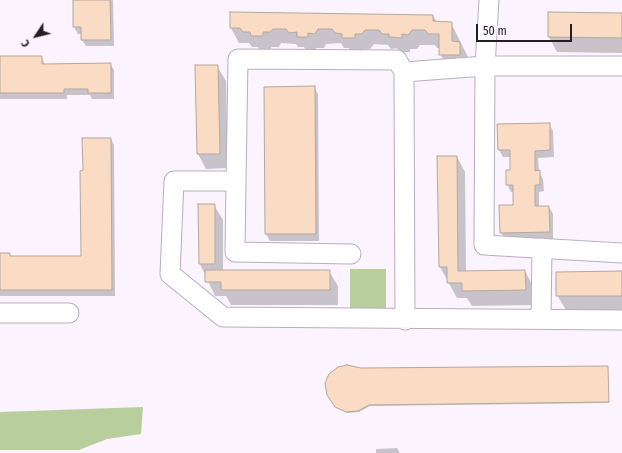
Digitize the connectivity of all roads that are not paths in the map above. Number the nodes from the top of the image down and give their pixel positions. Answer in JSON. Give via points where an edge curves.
{"nodes":[{"id":1,"x":489,"y":0,"type":"edge"},
{"id":2,"x":485,"y":66,"type":"junction"},
{"id":3,"x":622,"y":66,"type":"edge"},
{"id":4,"x":404,"y":72,"type":"junction"},
{"id":5,"x":236,"y":181,"type":"junction"},
{"id":6,"x":542,"y":248,"type":"junction"},
{"id":7,"x":622,"y":253,"type":"edge"},
{"id":8,"x":351,"y":254,"type":"dead end"},
{"id":9,"x":0,"y":313,"type":"edge"},
{"id":10,"x":69,"y":313,"type":"dead end"},
{"id":11,"x":541,"y":319,"type":"junction"},
{"id":12,"x":405,"y":320,"type":"junction"},
{"id":13,"x":622,"y":320,"type":"edge"}],
"edges":[{"from":1,"to":2,"type":"lane"},
{"from":2,"to":3,"type":"lane"},
{"from":2,"to":4,"type":"lane"},
{"from":2,"to":6,"type":"lane","via":[[484,245]]},
{"from":4,"to":5,"type":"lane","via":[[397,60],[238,59]]},
{"from":4,"to":12,"type":"lane"},
{"from":5,"to":8,"type":"lane","via":[[235,252]]},
{"from":5,"to":12,"type":"lane","via":[[174,181],[170,274],[223,317]]},
{"from":6,"to":7,"type":"lane"},
{"from":6,"to":11,"type":"lane"},
{"from":9,"to":10,"type":"lane"},
{"from":11,"to":12,"type":"lane"},
{"from":11,"to":13,"type":"lane"}]}
